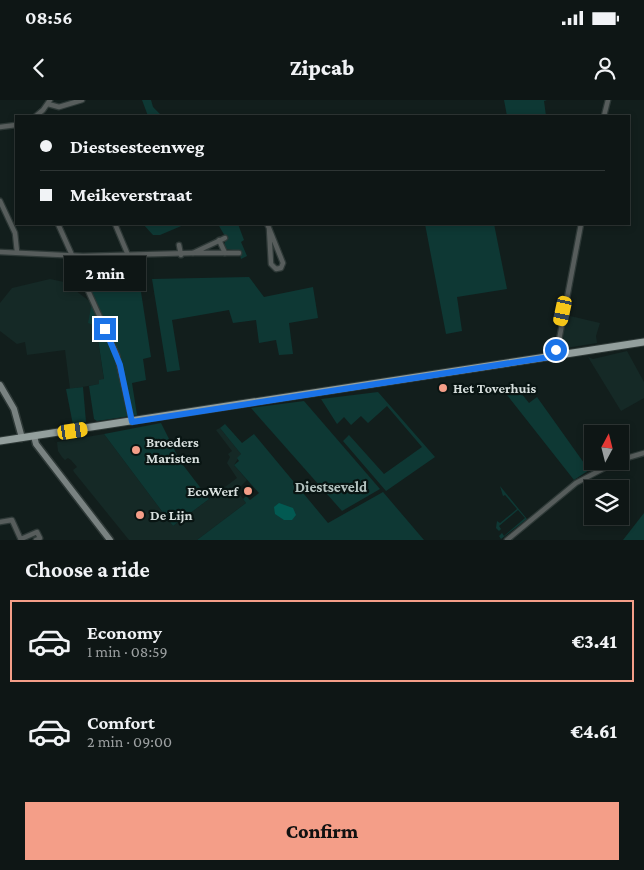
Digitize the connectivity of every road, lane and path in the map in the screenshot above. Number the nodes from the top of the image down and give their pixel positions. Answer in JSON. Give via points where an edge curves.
{"nodes":[{"id":1,"x":82,"y":100,"type":"edge"},
{"id":2,"x":608,"y":100,"type":"edge"},
{"id":3,"x":49,"y":102,"type":"edge"},
{"id":4,"x":37,"y":115,"type":"edge"},
{"id":5,"x":604,"y":115,"type":"edge"},
{"id":6,"x":15,"y":125,"type":"edge"},
{"id":7,"x":0,"y":127,"type":"edge"},
{"id":8,"x":0,"y":201,"type":"edge"},
{"id":9,"x":58,"y":225,"type":"edge"},
{"id":10,"x":115,"y":225,"type":"edge"},
{"id":11,"x":581,"y":225,"type":"edge"},
{"id":12,"x":268,"y":226,"type":"edge"},
{"id":13,"x":225,"y":238,"type":"dead end"},
{"id":14,"x":219,"y":240,"type":"junction"},
{"id":15,"x":179,"y":245,"type":"dead end"},
{"id":16,"x":0,"y":252,"type":"edge"},
{"id":17,"x":17,"y":252,"type":"junction"},
{"id":18,"x":224,"y":253,"type":"junction"},
{"id":19,"x":239,"y":253,"type":"dead end"},
{"id":20,"x":193,"y":254,"type":"junction"},
{"id":21,"x":280,"y":254,"type":"junction"},
{"id":22,"x":128,"y":255,"type":"junction"},
{"id":23,"x":182,"y":255,"type":"junction"},
{"id":24,"x":73,"y":256,"type":"junction"},
{"id":25,"x":271,"y":256,"type":"junction"},
{"id":26,"x":644,"y":342,"type":"edge"},
{"id":27,"x":556,"y":356,"type":"junction"},
{"id":28,"x":0,"y":385,"type":"edge"},
{"id":29,"x":132,"y":422,"type":"junction"},
{"id":30,"x":34,"y":436,"type":"junction"},
{"id":31,"x":22,"y":438,"type":"junction"},
{"id":32,"x":0,"y":441,"type":"edge"},
{"id":33,"x":644,"y":453,"type":"edge"},
{"id":34,"x":629,"y":458,"type":"edge"},
{"id":35,"x":601,"y":470,"type":"edge"},
{"id":36,"x":0,"y":522,"type":"edge"},
{"id":37,"x":21,"y":539,"type":"edge"},
{"id":38,"x":36,"y":540,"type":"edge"},
{"id":39,"x":110,"y":540,"type":"edge"},
{"id":40,"x":507,"y":540,"type":"edge"}],
"edges":[{"from":1,"to":3,"type":"street","via":[[59,107]]},
{"from":2,"to":5,"type":"street"},
{"from":3,"to":4,"type":"street"},
{"from":6,"to":7,"type":"street"},
{"from":8,"to":17,"type":"street","via":[[15,233]]},
{"from":9,"to":24,"type":"street"},
{"from":10,"to":22,"type":"street"},
{"from":11,"to":27,"type":"street"},
{"from":12,"to":21,"type":"street"},
{"from":12,"to":25,"type":"street"},
{"from":13,"to":14,"type":"street"},
{"from":14,"to":18,"type":"street"},
{"from":14,"to":20,"type":"street"},
{"from":15,"to":23,"type":"street"},
{"from":16,"to":17,"type":"street"},
{"from":17,"to":24,"type":"street"},
{"from":18,"to":19,"type":"street"},
{"from":18,"to":20,"type":"street"},
{"from":20,"to":23,"type":"street"},
{"from":21,"to":25,"type":"street"},
{"from":21,"to":25,"type":"street","via":[[281,268],[276,269],[272,265]]},
{"from":22,"to":23,"type":"street"},
{"from":22,"to":24,"type":"street"},
{"from":24,"to":29,"type":"street","via":[[120,365]]},
{"from":26,"to":27,"type":"main road"},
{"from":27,"to":29,"type":"main road"},
{"from":28,"to":31,"type":"street","via":[[14,409]]},
{"from":29,"to":30,"type":"main road"},
{"from":30,"to":31,"type":"main road"},
{"from":30,"to":39,"type":"street","via":[[36,444]]},
{"from":31,"to":32,"type":"main road"},
{"from":33,"to":34,"type":"street"},
{"from":35,"to":40,"type":"street","via":[[576,483]]},
{"from":36,"to":37,"type":"street","via":[[12,520]]},
{"from":37,"to":38,"type":"street","via":[[37,532],[40,538]]}]}
